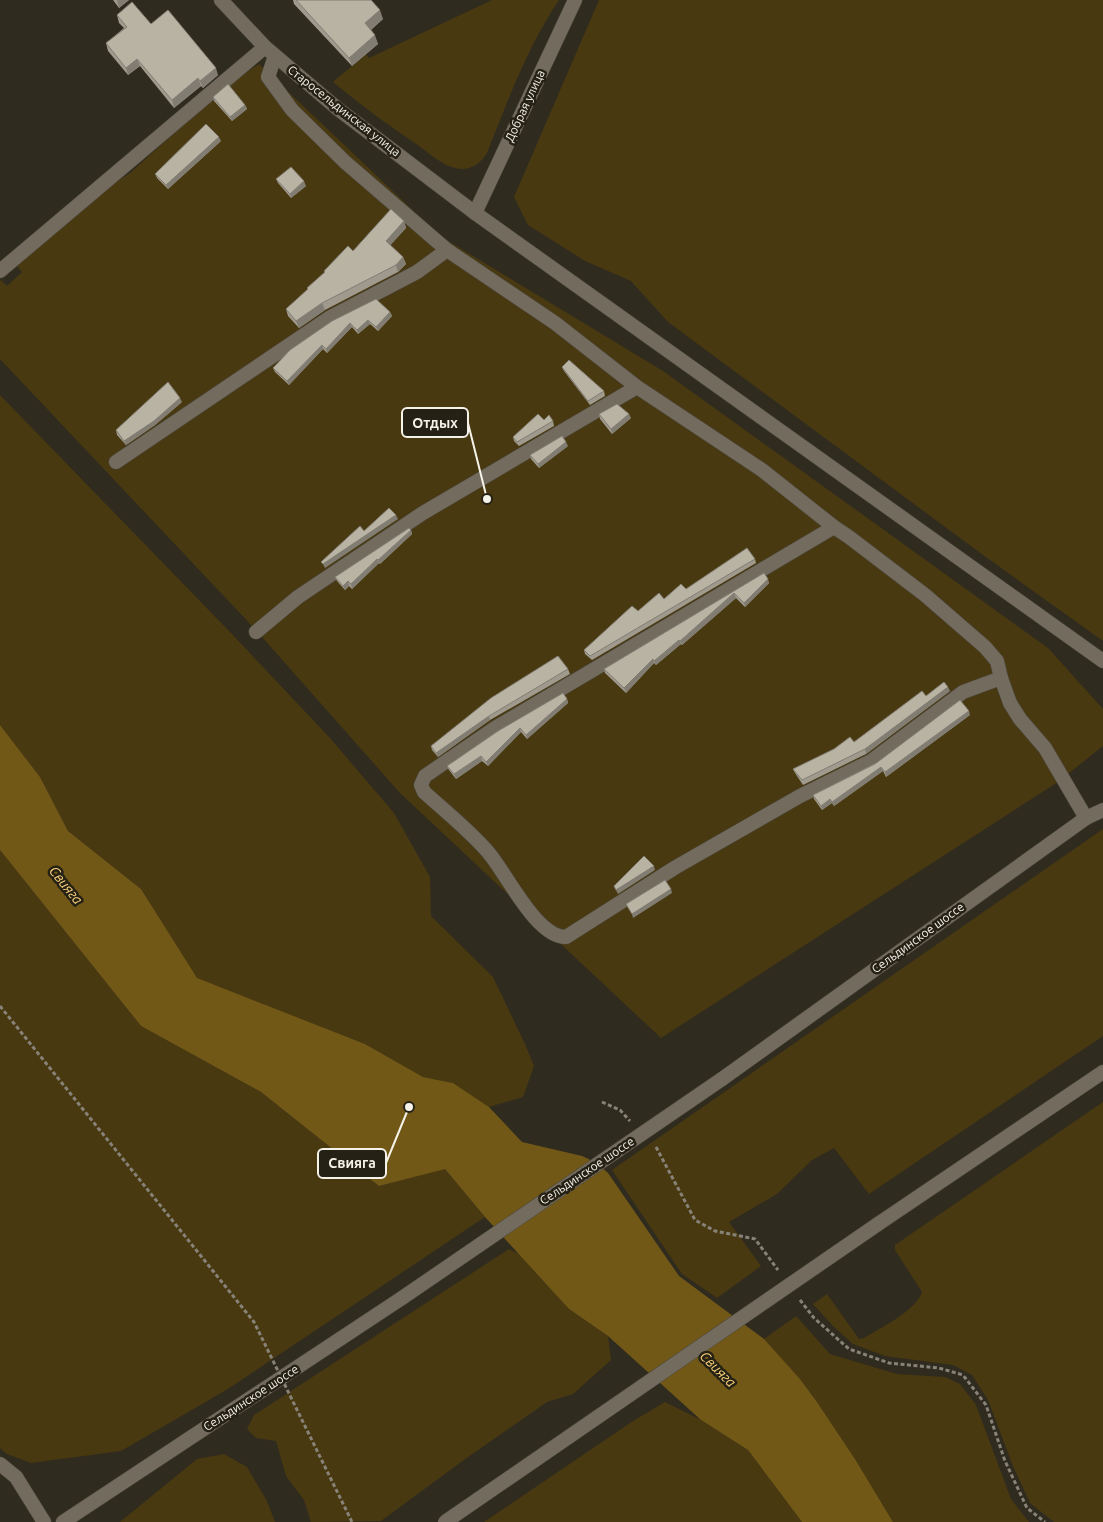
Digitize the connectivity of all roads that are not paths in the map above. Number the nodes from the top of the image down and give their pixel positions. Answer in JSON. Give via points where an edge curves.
{"nodes":[{"id":1,"x":221,"y":0,"type":"edge"},
{"id":2,"x":575,"y":0,"type":"edge"},
{"id":3,"x":270,"y":51,"type":"junction"},
{"id":4,"x":475,"y":212,"type":"junction"},
{"id":5,"x":447,"y":250,"type":"junction"},
{"id":6,"x":0,"y":270,"type":"edge"},
{"id":7,"x":637,"y":387,"type":"junction"},
{"id":8,"x":116,"y":462,"type":"dead end"},
{"id":9,"x":834,"y":527,"type":"junction"},
{"id":10,"x":256,"y":632,"type":"dead end"},
{"id":11,"x":1103,"y":661,"type":"edge"},
{"id":12,"x":1001,"y":678,"type":"junction"},
{"id":13,"x":1103,"y":810,"type":"edge"},
{"id":14,"x":1086,"y":818,"type":"junction"},
{"id":15,"x":1103,"y":1072,"type":"edge"},
{"id":16,"x":0,"y":1464,"type":"edge"},
{"id":17,"x":44,"y":1522,"type":"edge"},
{"id":18,"x":63,"y":1522,"type":"edge"},
{"id":19,"x":444,"y":1522,"type":"edge"}],
"edges":[{"from":1,"to":3,"type":"main road","name":"Старосельдинская улица"},
{"from":2,"to":4,"type":"main road","name":"Добрая улица"},
{"from":3,"to":4,"type":"main road","name":"Старосельдинская улица","via":[[338,109]]},
{"from":3,"to":5,"type":"main road","via":[[268,77],[292,110],[345,162]]},
{"from":3,"to":6,"type":"main road"},
{"from":4,"to":11,"type":"main road","name":"Старосельдинская улица"},
{"from":5,"to":7,"type":"main road","via":[[555,324]]},
{"from":5,"to":8,"type":"main road","via":[[417,272],[329,318]]},
{"from":7,"to":9,"type":"main road","via":[[762,470]]},
{"from":7,"to":10,"type":"main road","via":[[423,513],[298,597]]},
{"from":9,"to":12,"type":"main road","via":[[925,595],[985,647],[997,661]]},
{"from":9,"to":12,"type":"main road","via":[[495,728],[426,776],[421,785],[424,792],[488,852],[527,909],[548,932],[566,937],[676,867],[800,796],[871,761],[963,692]]},
{"from":12,"to":14,"type":"main road","via":[[1020,720],[1045,748]]},
{"from":13,"to":14,"type":"main road","name":"Сельдинское шоссе"},
{"from":14,"to":18,"type":"main road","name":"Сельдинское шоссе","bridge":true,"via":[[722,1079],[402,1298]]},
{"from":15,"to":19,"type":"main road","bridge":true},
{"from":16,"to":17,"type":"main road","via":[[16,1477]]}]}
